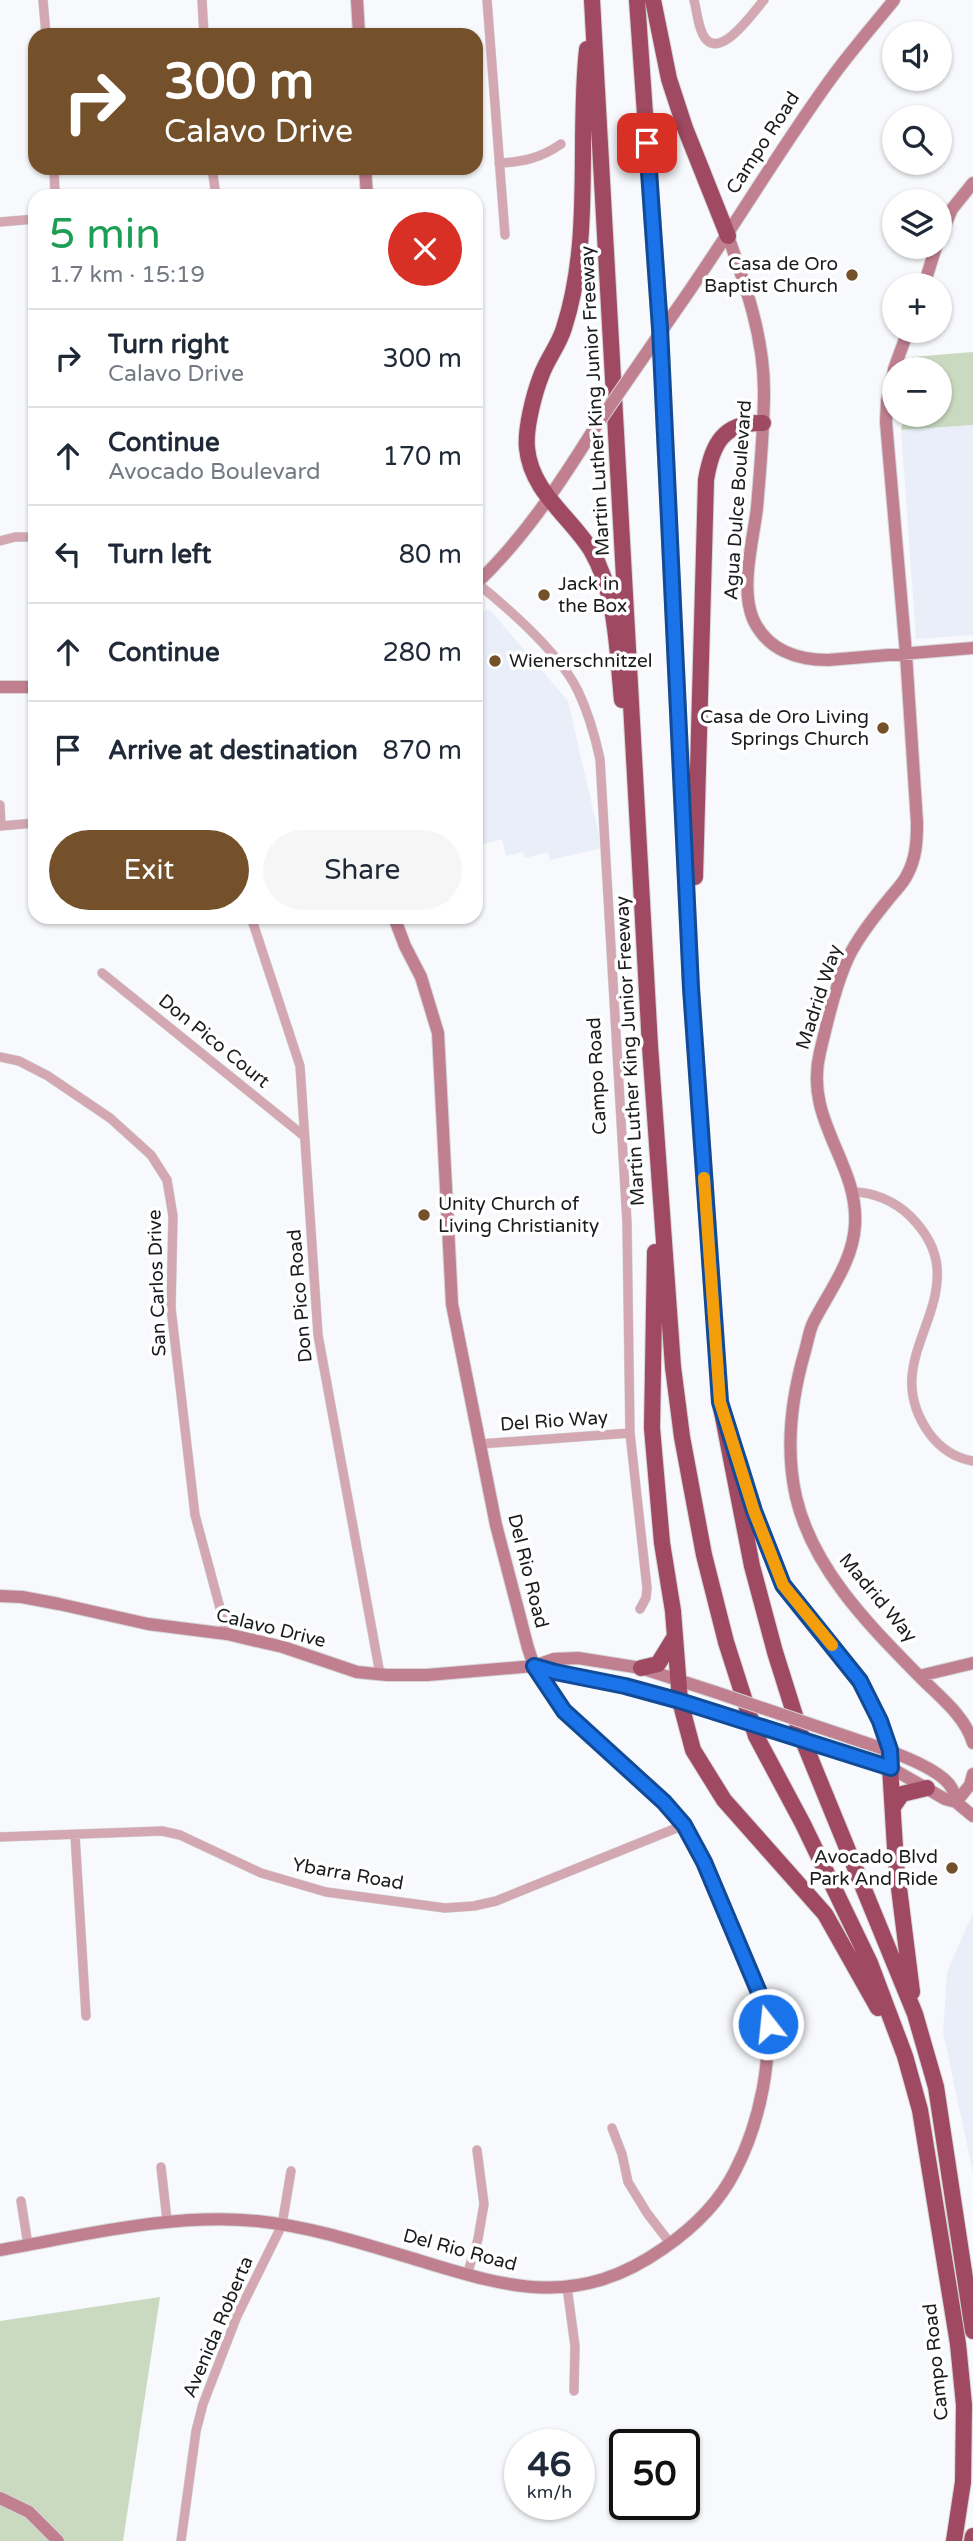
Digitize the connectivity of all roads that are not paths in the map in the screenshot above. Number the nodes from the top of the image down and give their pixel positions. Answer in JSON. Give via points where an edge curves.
{"nodes":[{"id":1,"x":43,"y":0,"type":"edge"},
{"id":2,"x":202,"y":0,"type":"edge"},
{"id":3,"x":357,"y":0,"type":"edge"},
{"id":4,"x":487,"y":0,"type":"edge"},
{"id":5,"x":637,"y":0,"type":"edge"},
{"id":6,"x":653,"y":0,"type":"edge"},
{"id":7,"x":694,"y":0,"type":"edge"},
{"id":8,"x":764,"y":0,"type":"edge"},
{"id":9,"x":894,"y":0,"type":"edge"},
{"id":10,"x":593,"y":6,"type":"edge"},
{"id":11,"x":45,"y":28,"type":"edge"},
{"id":12,"x":204,"y":28,"type":"edge"},
{"id":13,"x":359,"y":28,"type":"edge"},
{"id":14,"x":561,"y":144,"type":"dead end"},
{"id":15,"x":499,"y":163,"type":"junction"},
{"id":16,"x":973,"y":183,"type":"edge"},
{"id":17,"x":952,"y":209,"type":"edge"},
{"id":18,"x":28,"y":220,"type":"edge"},
{"id":19,"x":0,"y":222,"type":"edge"},
{"id":20,"x":505,"y":235,"type":"dead end"},
{"id":21,"x":728,"y":236,"type":"junction"},
{"id":22,"x":763,"y":423,"type":"junction"},
{"id":23,"x":886,"y":427,"type":"edge"},
{"id":24,"x":549,"y":500,"type":"junction"},
{"id":25,"x":28,"y":537,"type":"edge"},
{"id":26,"x":0,"y":541,"type":"edge"},
{"id":27,"x":483,"y":577,"type":"edge"},
{"id":28,"x":483,"y":588,"type":"edge"},
{"id":29,"x":973,"y":648,"type":"edge"},
{"id":30,"x":906,"y":654,"type":"junction"},
{"id":31,"x":0,"y":687,"type":"edge"},
{"id":32,"x":28,"y":687,"type":"edge"},
{"id":33,"x":0,"y":806,"type":"edge"},
{"id":34,"x":28,"y":824,"type":"edge"},
{"id":35,"x":1,"y":826,"type":"edge"},
{"id":36,"x":253,"y":924,"type":"edge"},
{"id":37,"x":397,"y":924,"type":"edge"},
{"id":38,"x":644,"y":936,"type":"junction"},
{"id":39,"x":102,"y":973,"type":"dead end"},
{"id":40,"x":691,"y":988,"type":"junction"},
{"id":41,"x":0,"y":1057,"type":"edge"},
{"id":42,"x":304,"y":1136,"type":"junction"},
{"id":43,"x":852,"y":1192,"type":"junction"},
{"id":44,"x":660,"y":1198,"type":"junction"},
{"id":45,"x":720,"y":1402,"type":"junction"},
{"id":46,"x":630,"y":1433,"type":"junction"},
{"id":47,"x":480,"y":1444,"type":"junction"},
{"id":48,"x":973,"y":1461,"type":"edge"},
{"id":49,"x":0,"y":1596,"type":"edge"},
{"id":50,"x":640,"y":1609,"type":"dead end"},
{"id":51,"x":227,"y":1634,"type":"junction"},
{"id":52,"x":675,"y":1636,"type":"junction"},
{"id":53,"x":973,"y":1662,"type":"edge"},
{"id":54,"x":534,"y":1666,"type":"junction"},
{"id":55,"x":641,"y":1668,"type":"junction"},
{"id":56,"x":380,"y":1674,"type":"junction"},
{"id":57,"x":919,"y":1676,"type":"junction"},
{"id":58,"x":678,"y":1680,"type":"junction"},
{"id":59,"x":680,"y":1701,"type":"junction"},
{"id":60,"x":973,"y":1743,"type":"edge"},
{"id":61,"x":890,"y":1750,"type":"junction"},
{"id":62,"x":891,"y":1768,"type":"junction"},
{"id":63,"x":973,"y":1774,"type":"edge"},
{"id":64,"x":927,"y":1788,"type":"junction"},
{"id":65,"x":956,"y":1802,"type":"junction"},
{"id":66,"x":893,"y":1807,"type":"junction"},
{"id":67,"x":973,"y":1816,"type":"edge"},
{"id":68,"x":684,"y":1825,"type":"junction"},
{"id":69,"x":75,"y":1835,"type":"junction"},
{"id":70,"x":0,"y":1837,"type":"edge"},
{"id":71,"x":915,"y":2014,"type":"junction"},
{"id":72,"x":86,"y":2016,"type":"dead end"},
{"id":73,"x":905,"y":2056,"type":"junction"},
{"id":74,"x":612,"y":2128,"type":"dead end"},
{"id":75,"x":477,"y":2150,"type":"dead end"},
{"id":76,"x":161,"y":2167,"type":"dead end"},
{"id":77,"x":291,"y":2171,"type":"dead end"},
{"id":78,"x":21,"y":2201,"type":"dead end"},
{"id":79,"x":167,"y":2221,"type":"junction"},
{"id":80,"x":282,"y":2225,"type":"junction"},
{"id":81,"x":670,"y":2243,"type":"junction"},
{"id":82,"x":28,"y":2245,"type":"junction"},
{"id":83,"x":0,"y":2250,"type":"edge"},
{"id":84,"x":467,"y":2275,"type":"junction"},
{"id":85,"x":567,"y":2287,"type":"junction"},
{"id":86,"x":973,"y":2331,"type":"edge"},
{"id":87,"x":574,"y":2391,"type":"dead end"},
{"id":88,"x":0,"y":2498,"type":"edge"},
{"id":89,"x":973,"y":2536,"type":"edge"},
{"id":90,"x":58,"y":2541,"type":"edge"},
{"id":91,"x":181,"y":2541,"type":"edge"},
{"id":92,"x":954,"y":2541,"type":"edge"},
{"id":93,"x":972,"y":2541,"type":"edge"}],
"edges":[{"from":1,"to":11,"type":"street"},
{"from":2,"to":12,"type":"street"},
{"from":3,"to":13,"type":"street"},
{"from":4,"to":15,"type":"street"},
{"from":5,"to":40,"type":"highway","via":[[660,328]]},
{"from":6,"to":21,"type":"highway","via":[[669,79]]},
{"from":7,"to":8,"type":"street","via":[[704,37],[714,44],[726,42]]},
{"from":9,"to":21,"type":"street","name":"Campo Road","via":[[831,77]]},
{"from":10,"to":24,"type":"highway","via":[[586,51],[579,258],[569,312],[541,376],[527,436],[529,463]]},
{"from":10,"to":38,"type":"highway","name":"Martin Luther King Junior Freeway"},
{"from":14,"to":15,"type":"street","via":[[547,155]]},
{"from":15,"to":20,"type":"street"},
{"from":16,"to":17,"type":"street"},
{"from":18,"to":19,"type":"street"},
{"from":21,"to":22,"type":"street","name":"Agua Dulce Boulevard","via":[[756,321],[764,382]]},
{"from":21,"to":24,"type":"street","name":"Campo Road","bridge":true},
{"from":22,"to":30,"type":"street","name":"Agua Dulce Boulevard","via":[[748,591],[750,611],[759,630],[783,651],[809,659]]},
{"from":22,"to":40,"type":"highway","via":[[738,425],[727,432],[715,448],[706,480]]},
{"from":23,"to":30,"type":"street","name":"Madrid Way"},
{"from":24,"to":27,"type":"street","name":"Campo Road"},
{"from":24,"to":38,"type":"highway","via":[[591,551],[610,596]]},
{"from":25,"to":26,"type":"street"},
{"from":28,"to":46,"type":"street","name":"Campo Road","via":[[556,659],[577,690],[600,759],[627,1223]]},
{"from":29,"to":30,"type":"street","name":"Agua Dulce Boulevard"},
{"from":30,"to":43,"type":"street","name":"Madrid Way","via":[[916,849],[907,876],[849,957],[817,1074],[822,1118]]},
{"from":31,"to":32,"type":"street"},
{"from":33,"to":35,"type":"street"},
{"from":34,"to":35,"type":"street"},
{"from":36,"to":42,"type":"street","name":"Don Pico Road","via":[[300,1066]]},
{"from":37,"to":47,"type":"street","name":"Del Rio Road","via":[[421,977],[438,1033],[452,1304]]},
{"from":38,"to":44,"type":"highway","name":"Martin Luther King Junior Freeway"},
{"from":39,"to":42,"type":"street","name":"Don Pico Court"},
{"from":40,"to":45,"type":"highway"},
{"from":41,"to":51,"type":"street","name":"San Carlos Drive","via":[[48,1076],[110,1118],[151,1155],[167,1180],[173,1216],[171,1308],[195,1516]]},
{"from":42,"to":56,"type":"street","name":"Don Pico Road","via":[[318,1335]]},
{"from":43,"to":48,"type":"street","via":[[862,1191],[902,1208],[930,1241],[937,1278],[914,1362],[914,1402],[926,1430],[940,1445]]},
{"from":43,"to":57,"type":"street","name":"Madrid Way","via":[[852,1246],[813,1324],[794,1393],[790,1428],[793,1480],[817,1553],[876,1630]]},
{"from":44,"to":52,"type":"highway","via":[[651,1399]]},
{"from":44,"to":73,"type":"highway","name":"Martin Luther King Junior Freeway","via":[[682,1437],[726,1642],[756,1736],[870,1963]]},
{"from":45,"to":61,"type":"highway","via":[[783,1585],[860,1681]]},
{"from":45,"to":71,"type":"highway","via":[[752,1566],[802,1738]]},
{"from":46,"to":47,"type":"street","name":"Del Rio Way"},
{"from":46,"to":50,"type":"street","name":"Campo Road","via":[[647,1588]]},
{"from":47,"to":54,"type":"street","name":"Del Rio Road","via":[[496,1525]]},
{"from":49,"to":51,"type":"street","name":"Calavo Drive"},
{"from":51,"to":56,"type":"street","name":"Calavo Drive","via":[[356,1672]]},
{"from":52,"to":55,"type":"highway","via":[[658,1664]]},
{"from":52,"to":58,"type":"highway"},
{"from":53,"to":57,"type":"street"},
{"from":54,"to":55,"type":"street","name":"Calavo Drive","via":[[554,1658],[578,1658]]},
{"from":54,"to":56,"type":"street","name":"Calavo Drive"},
{"from":54,"to":59,"type":"street","name":"Calavo Drive"},
{"from":54,"to":68,"type":"street","name":"Del Rio Road","via":[[564,1711]]},
{"from":55,"to":58,"type":"street","name":"Calavo Drive"},
{"from":57,"to":60,"type":"street","name":"Madrid Way","via":[[963,1720]]},
{"from":58,"to":59,"type":"highway"},
{"from":58,"to":61,"type":"street","name":"Calavo Drive","bridge":true},
{"from":59,"to":62,"type":"street","name":"Calavo Drive","bridge":true},
{"from":59,"to":73,"type":"highway","via":[[693,1750],[724,1800],[825,1914]]},
{"from":61,"to":62,"type":"highway"},
{"from":61,"to":65,"type":"street","name":"Calavo Drive","via":[[945,1779]]},
{"from":62,"to":64,"type":"street","name":"Calavo Drive"},
{"from":62,"to":66,"type":"highway"},
{"from":63,"to":65,"type":"street"},
{"from":64,"to":65,"type":"street","name":"Calavo Drive"},
{"from":64,"to":66,"type":"highway","via":[[902,1794]]},
{"from":65,"to":67,"type":"street"},
{"from":66,"to":71,"type":"highway"},
{"from":68,"to":69,"type":"street","name":"Ybarra Road","via":[[496,1901],[445,1908],[326,1892],[285,1881],[162,1831]]},
{"from":68,"to":81,"type":"street","name":"Del Rio Road","via":[[763,2002],[769,2046],[754,2120],[734,2173],[711,2207]]},
{"from":69,"to":70,"type":"street","name":"Ybarra Road"},
{"from":69,"to":72,"type":"street"},
{"from":71,"to":86,"type":"highway","name":"Campo Road","via":[[936,2087]]},
{"from":73,"to":92,"type":"highway","name":"Campo Road","via":[[920,2110],[958,2344],[965,2431]]},
{"from":74,"to":81,"type":"street","via":[[628,2182]]},
{"from":75,"to":84,"type":"street","via":[[484,2204]]},
{"from":76,"to":79,"type":"street"},
{"from":77,"to":80,"type":"street","name":"Avenida Roberta"},
{"from":78,"to":82,"type":"street"},
{"from":79,"to":80,"type":"street","name":"Del Rio Road"},
{"from":79,"to":82,"type":"street","name":"Del Rio Road"},
{"from":80,"to":84,"type":"street","name":"Del Rio Road","via":[[350,2239]]},
{"from":80,"to":91,"type":"street","name":"Avenida Roberta","via":[[237,2316],[203,2404]]},
{"from":81,"to":85,"type":"street","name":"Del Rio Road","via":[[626,2269]]},
{"from":82,"to":83,"type":"street","name":"Del Rio Road"},
{"from":84,"to":85,"type":"street","name":"Del Rio Road","via":[[513,2286]]},
{"from":85,"to":87,"type":"street","via":[[575,2346]]},
{"from":88,"to":90,"type":"street","via":[[29,2512]]},
{"from":89,"to":93,"type":"highway"}]}
